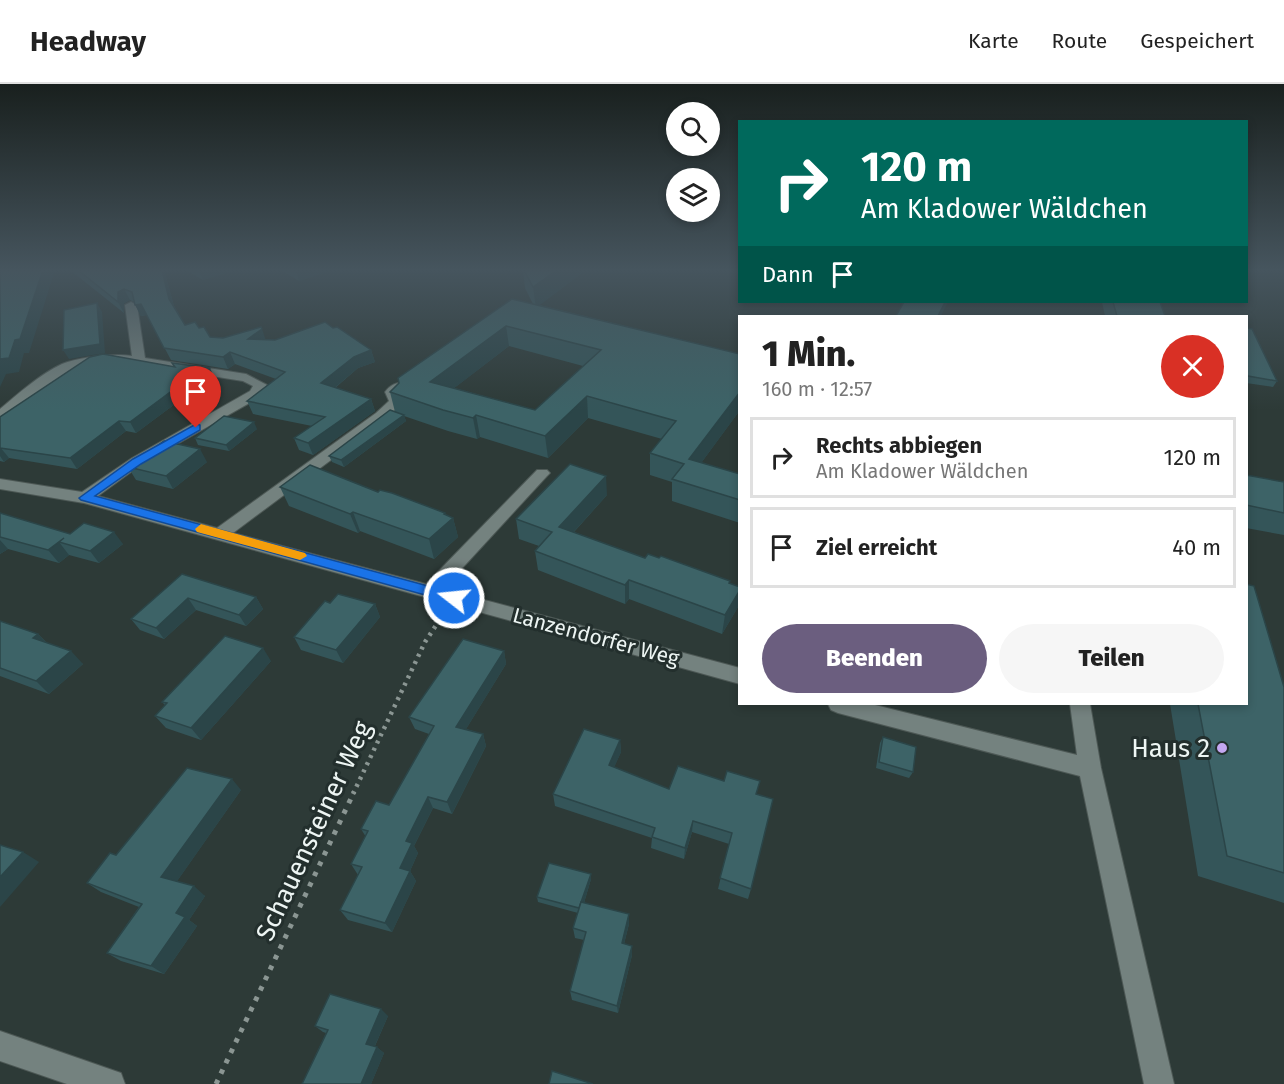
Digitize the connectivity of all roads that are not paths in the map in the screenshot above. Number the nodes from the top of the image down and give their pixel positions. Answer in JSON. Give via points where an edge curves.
{"nodes":[{"id":1,"x":133,"y":317,"type":"edge"},
{"id":2,"x":139,"y":360,"type":"junction"},
{"id":3,"x":411,"y":379,"type":"edge"},
{"id":4,"x":0,"y":416,"type":"edge"},
{"id":5,"x":542,"y":473,"type":"dead end"},
{"id":6,"x":0,"y":484,"type":"edge"},
{"id":7,"x":86,"y":498,"type":"junction"},
{"id":8,"x":220,"y":534,"type":"junction"},
{"id":9,"x":430,"y":591,"type":"junction"},
{"id":10,"x":738,"y":675,"type":"edge"},
{"id":11,"x":842,"y":705,"type":"edge"},
{"id":12,"x":1080,"y":705,"type":"edge"},
{"id":13,"x":1090,"y":768,"type":"junction"},
{"id":14,"x":0,"y":1046,"type":"edge"},
{"id":15,"x":110,"y":1084,"type":"edge"},
{"id":16,"x":1159,"y":1084,"type":"edge"}],
"edges":[{"from":1,"to":2,"type":"street"},
{"from":2,"to":4,"type":"street","via":[[116,357],[66,367]]},
{"from":2,"to":7,"type":"street","via":[[246,378],[260,385],[255,394],[137,461]]},
{"from":3,"to":8,"type":"street","via":[[392,392],[396,402],[381,416]]},
{"from":5,"to":9,"type":"street"},
{"from":6,"to":7,"type":"street","name":"Lanzendorfer Weg"},
{"from":7,"to":8,"type":"street","name":"Lanzendorfer Weg"},
{"from":8,"to":9,"type":"street","name":"Lanzendorfer Weg"},
{"from":9,"to":10,"type":"street","name":"Lanzendorfer Weg"},
{"from":11,"to":13,"type":"street"},
{"from":12,"to":13,"type":"street"},
{"from":13,"to":16,"type":"street"},
{"from":14,"to":15,"type":"street"}]}
